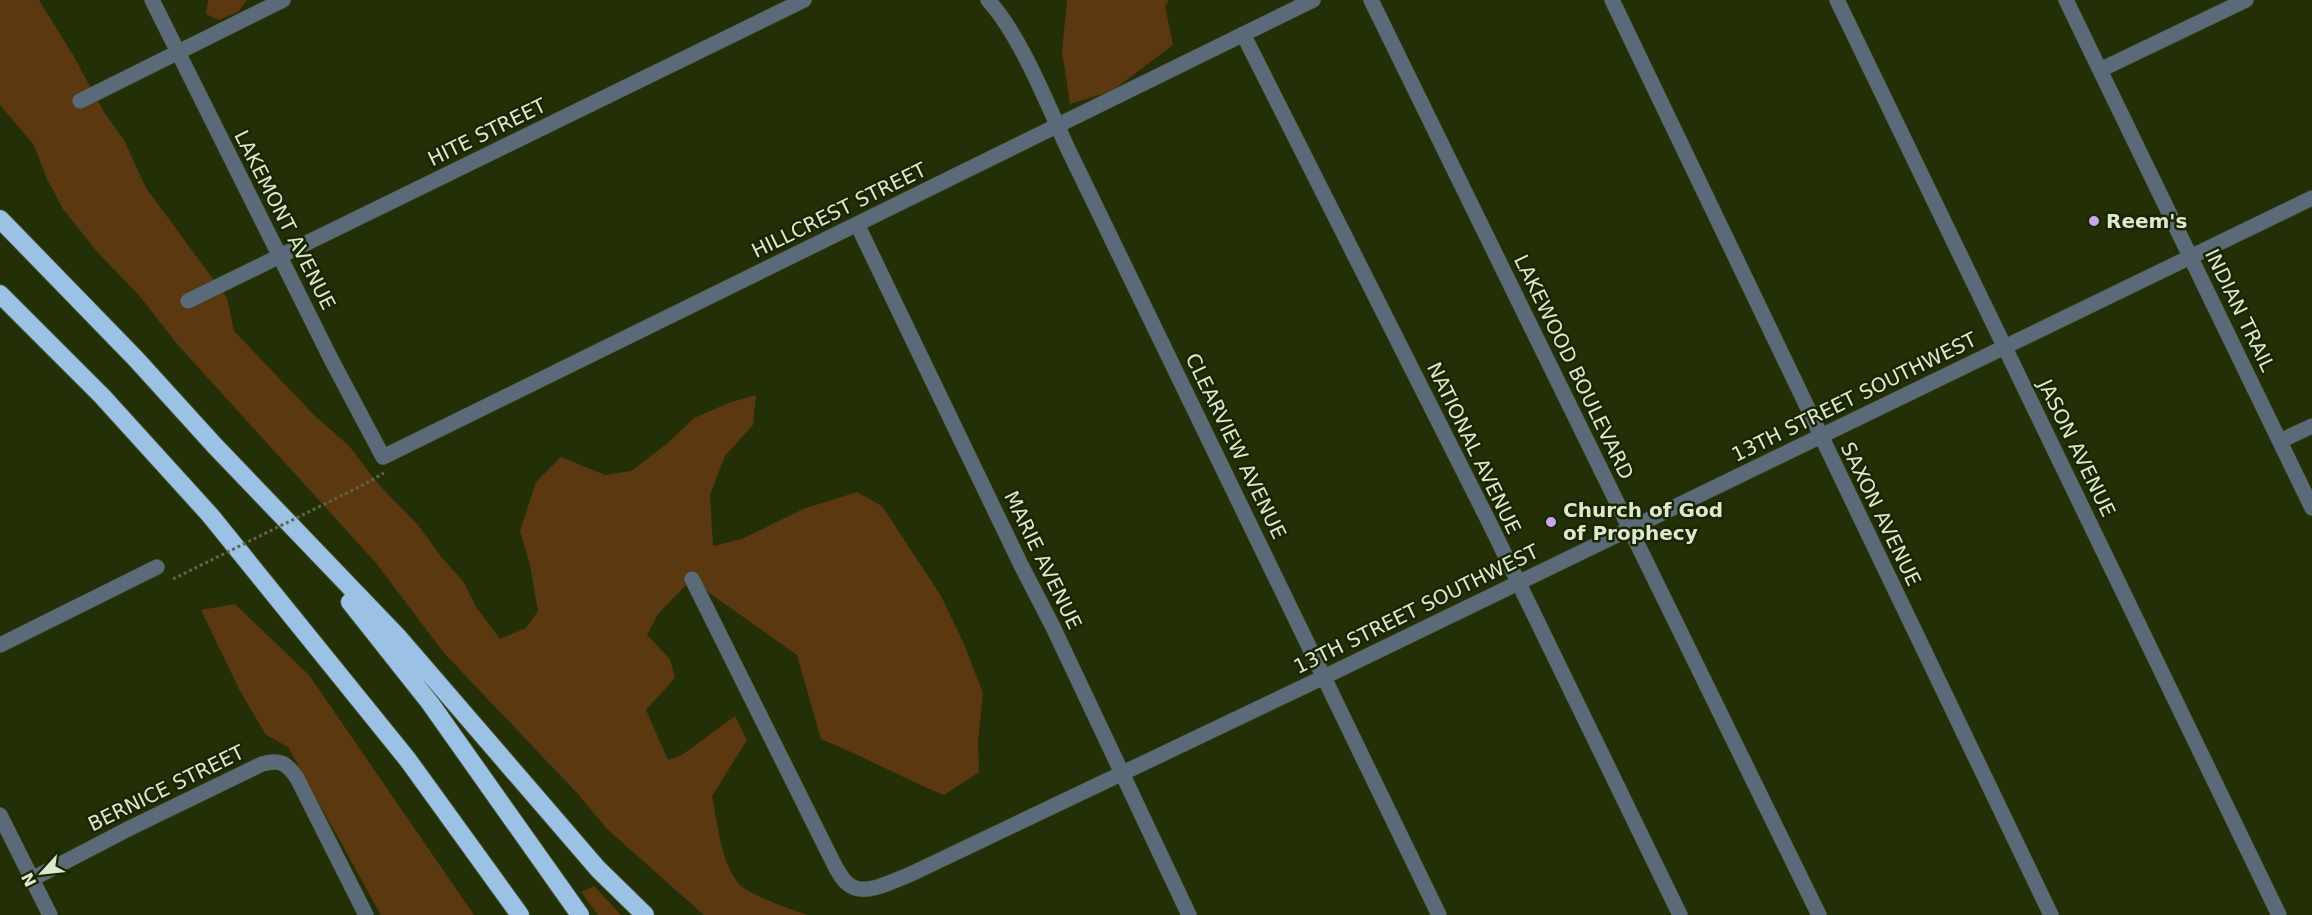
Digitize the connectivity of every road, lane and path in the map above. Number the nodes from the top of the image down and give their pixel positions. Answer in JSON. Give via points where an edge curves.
{"nodes":[{"id":1,"x":152,"y":0,"type":"edge"},
{"id":2,"x":283,"y":0,"type":"edge"},
{"id":3,"x":804,"y":0,"type":"edge"},
{"id":4,"x":988,"y":0,"type":"edge"},
{"id":5,"x":1313,"y":0,"type":"edge"},
{"id":6,"x":1371,"y":0,"type":"edge"},
{"id":7,"x":1612,"y":0,"type":"edge"},
{"id":8,"x":1837,"y":0,"type":"edge"},
{"id":9,"x":2066,"y":0,"type":"edge"},
{"id":10,"x":2246,"y":0,"type":"edge"},
{"id":11,"x":1243,"y":34,"type":"junction"},
{"id":12,"x":177,"y":51,"type":"junction"},
{"id":13,"x":2100,"y":70,"type":"junction"},
{"id":14,"x":80,"y":101,"type":"dead end"},
{"id":15,"x":1057,"y":126,"type":"junction"},
{"id":16,"x":2312,"y":198,"type":"edge"},
{"id":17,"x":0,"y":219,"type":"edge"},
{"id":18,"x":857,"y":224,"type":"junction"},
{"id":19,"x":280,"y":257,"type":"junction"},
{"id":20,"x":2191,"y":257,"type":"junction"},
{"id":21,"x":0,"y":294,"type":"edge"},
{"id":22,"x":188,"y":301,"type":"dead end"},
{"id":23,"x":2005,"y":348,"type":"junction"},
{"id":24,"x":2312,"y":426,"type":"edge"},
{"id":25,"x":1821,"y":437,"type":"junction"},
{"id":26,"x":2280,"y":441,"type":"junction"},
{"id":27,"x":215,"y":446,"type":"junction"},
{"id":28,"x":383,"y":457,"type":"joint"},
{"id":29,"x":361,"y":486,"type":"dead end"},
{"id":30,"x":2312,"y":508,"type":"edge"},
{"id":31,"x":1630,"y":528,"type":"junction"},
{"id":32,"x":157,"y":567,"type":"dead end"},
{"id":33,"x":172,"y":579,"type":"dead end"},
{"id":34,"x":692,"y":579,"type":"dead end"},
{"id":35,"x":1517,"y":583,"type":"junction"},
{"id":36,"x":0,"y":645,"type":"edge"},
{"id":37,"x":1324,"y":677,"type":"junction"},
{"id":38,"x":1123,"y":774,"type":"junction"},
{"id":39,"x":0,"y":815,"type":"edge"},
{"id":40,"x":468,"y":841,"type":"junction"},
{"id":41,"x":32,"y":879,"type":"junction"},
{"id":42,"x":50,"y":915,"type":"edge"},
{"id":43,"x":366,"y":915,"type":"edge"},
{"id":44,"x":509,"y":915,"type":"edge"},
{"id":45,"x":520,"y":915,"type":"edge"},
{"id":46,"x":580,"y":915,"type":"edge"},
{"id":47,"x":645,"y":915,"type":"edge"},
{"id":48,"x":1189,"y":915,"type":"edge"},
{"id":49,"x":1439,"y":915,"type":"edge"},
{"id":50,"x":1680,"y":915,"type":"edge"},
{"id":51,"x":1819,"y":915,"type":"edge"},
{"id":52,"x":2051,"y":915,"type":"edge"},
{"id":53,"x":2279,"y":915,"type":"edge"}],
"edges":[{"from":1,"to":12,"type":"street","name":"LAKEMONT AVENUE"},
{"from":2,"to":12,"type":"street"},
{"from":3,"to":19,"type":"street","name":"HITE STREET"},
{"from":4,"to":15,"type":"street","name":"CLEARVIEW AVENUE","via":[[1015,40]]},
{"from":5,"to":11,"type":"street","name":"HILLCREST STREET"},
{"from":6,"to":31,"type":"street","name":"LAKEWOOD BOULEVARD"},
{"from":7,"to":25,"type":"street","name":"SAXON AVENUE"},
{"from":8,"to":23,"type":"street","name":"JASON AVENUE"},
{"from":9,"to":13,"type":"street","name":"INDIAN TRAIL"},
{"from":10,"to":13,"type":"street"},
{"from":11,"to":15,"type":"street","name":"HILLCREST STREET"},
{"from":11,"to":35,"type":"street","name":"NATIONAL AVENUE"},
{"from":12,"to":14,"type":"street"},
{"from":12,"to":19,"type":"street","name":"LAKEMONT AVENUE"},
{"from":13,"to":20,"type":"street","name":"INDIAN TRAIL"},
{"from":15,"to":18,"type":"street","name":"HILLCREST STREET"},
{"from":15,"to":37,"type":"street","name":"CLEARVIEW AVENUE"},
{"from":16,"to":20,"type":"street","name":"13TH STREET SOUTHWEST"},
{"from":17,"to":27,"type":"highway"},
{"from":18,"to":28,"type":"street","name":"HILLCREST STREET"},
{"from":18,"to":38,"type":"street","name":"MARIE AVENUE"},
{"from":19,"to":22,"type":"street","name":"HITE STREET"},
{"from":19,"to":28,"type":"street","name":"LAKEMONT AVENUE"},
{"from":20,"to":23,"type":"street","name":"13TH STREET SOUTHWEST"},
{"from":20,"to":26,"type":"street","name":"INDIAN TRAIL"},
{"from":21,"to":40,"type":"highway","via":[[102,396],[210,514],[344,678]]},
{"from":23,"to":25,"type":"street","name":"13TH STREET SOUTHWEST"},
{"from":23,"to":53,"type":"street","name":"JASON AVENUE"},
{"from":24,"to":26,"type":"street"},
{"from":25,"to":31,"type":"street","name":"13TH STREET SOUTHWEST"},
{"from":25,"to":52,"type":"street","name":"SAXON AVENUE"},
{"from":26,"to":30,"type":"street","name":"INDIAN TRAIL"},
{"from":27,"to":46,"type":"highway","via":[[360,614],[430,703]]},
{"from":27,"to":47,"type":"highway","via":[[399,638],[598,868]]},
{"from":29,"to":33,"type":"path","bridge":true},
{"from":31,"to":35,"type":"street","name":"13TH STREET SOUTHWEST"},
{"from":31,"to":51,"type":"street","name":"LAKEWOOD BOULEVARD"},
{"from":32,"to":36,"type":"street"},
{"from":34,"to":38,"type":"street","name":"13TH STREET SOUTHWEST","via":[[834,864],[845,881],[859,889],[911,874]]},
{"from":35,"to":37,"type":"street","name":"13TH STREET SOUTHWEST"},
{"from":35,"to":50,"type":"street","name":"NATIONAL AVENUE"},
{"from":37,"to":38,"type":"street","name":"13TH STREET SOUTHWEST"},
{"from":37,"to":49,"type":"street","name":"CLEARVIEW AVENUE"},
{"from":38,"to":48,"type":"street","name":"MARIE AVENUE"},
{"from":39,"to":41,"type":"street"},
{"from":40,"to":44,"type":"highway"},
{"from":40,"to":45,"type":"highway"},
{"from":41,"to":42,"type":"street"},
{"from":41,"to":43,"type":"street","name":"BERNICE STREET","via":[[262,764],[279,761],[289,766],[297,778]]}]}
